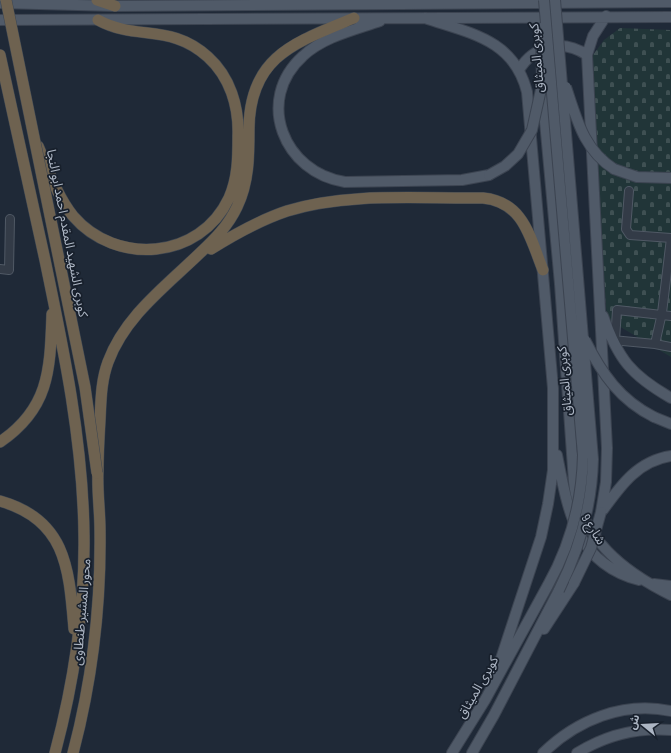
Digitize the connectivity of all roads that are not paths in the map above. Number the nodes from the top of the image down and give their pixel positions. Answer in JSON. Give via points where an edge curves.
{"nodes":[{"id":1,"x":6,"y":0,"type":"edge"},
{"id":2,"x":97,"y":0,"type":"edge"},
{"id":3,"x":249,"y":0,"type":"edge"},
{"id":4,"x":415,"y":0,"type":"edge"},
{"id":5,"x":544,"y":0,"type":"edge"},
{"id":6,"x":555,"y":0,"type":"edge"},
{"id":7,"x":671,"y":2,"type":"edge"},
{"id":8,"x":130,"y":3,"type":"edge"},
{"id":9,"x":0,"y":4,"type":"edge"},
{"id":10,"x":426,"y":4,"type":"junction"},
{"id":11,"x":115,"y":6,"type":"junction"},
{"id":12,"x":236,"y":6,"type":"junction"},
{"id":13,"x":606,"y":16,"type":"junction"},
{"id":14,"x":647,"y":16,"type":"junction"},
{"id":15,"x":671,"y":17,"type":"edge"},
{"id":16,"x":354,"y":18,"type":"junction"},
{"id":17,"x":388,"y":18,"type":"junction"},
{"id":18,"x":425,"y":18,"type":"junction"},
{"id":19,"x":0,"y":20,"type":"edge"},
{"id":20,"x":98,"y":20,"type":"junction"},
{"id":21,"x":671,"y":23,"type":"edge"},
{"id":22,"x":0,"y":55,"type":"edge"},
{"id":23,"x":587,"y":55,"type":"junction"},
{"id":24,"x":519,"y":70,"type":"junction"},
{"id":25,"x":561,"y":73,"type":"junction"},
{"id":26,"x":542,"y":85,"type":"junction"},
{"id":27,"x":34,"y":136,"type":"junction"},
{"id":28,"x":671,"y":178,"type":"edge"},
{"id":29,"x":629,"y":191,"type":"dead end"},
{"id":30,"x":10,"y":219,"type":"dead end"},
{"id":31,"x":196,"y":257,"type":"junction"},
{"id":32,"x":0,"y":270,"type":"edge"},
{"id":33,"x":543,"y":270,"type":"junction"},
{"id":34,"x":52,"y":296,"type":"junction"},
{"id":35,"x":599,"y":305,"type":"junction"},
{"id":36,"x":662,"y":314,"type":"junction"},
{"id":37,"x":671,"y":316,"type":"edge"},
{"id":38,"x":583,"y":336,"type":"junction"},
{"id":39,"x":613,"y":340,"type":"junction"},
{"id":40,"x":655,"y":344,"type":"junction"},
{"id":41,"x":671,"y":347,"type":"edge"},
{"id":42,"x":671,"y":398,"type":"edge"},
{"id":43,"x":671,"y":424,"type":"edge"},
{"id":44,"x":554,"y":435,"type":"junction"},
{"id":45,"x":0,"y":442,"type":"edge"},
{"id":46,"x":671,"y":456,"type":"edge"},
{"id":47,"x":97,"y":473,"type":"junction"},
{"id":48,"x":82,"y":477,"type":"joint"},
{"id":49,"x":0,"y":501,"type":"edge"},
{"id":50,"x":602,"y":512,"type":"junction"},
{"id":51,"x":650,"y":583,"type":"junction"},
{"id":52,"x":671,"y":586,"type":"edge"},
{"id":53,"x":671,"y":595,"type":"edge"},
{"id":54,"x":76,"y":653,"type":"junction"},
{"id":55,"x":526,"y":653,"type":"junction"},
{"id":56,"x":491,"y":689,"type":"junction"},
{"id":57,"x":671,"y":711,"type":"edge"},
{"id":58,"x":671,"y":730,"type":"edge"},
{"id":59,"x":54,"y":753,"type":"edge"},
{"id":60,"x":73,"y":753,"type":"edge"},
{"id":61,"x":452,"y":753,"type":"edge"},
{"id":62,"x":472,"y":753,"type":"edge"},
{"id":63,"x":543,"y":753,"type":"edge"},
{"id":64,"x":577,"y":753,"type":"edge"}],
"edges":[{"from":1,"to":27,"type":"highway","name":"كوبرى الشهيد المقدم احمد ابو النجا","bridge":true},
{"from":2,"to":11,"type":"highway"},
{"from":3,"to":12,"type":"main road"},
{"from":4,"to":10,"type":"main road"},
{"from":5,"to":26,"type":"main road","bridge":true,"via":[[540,44]]},
{"from":5,"to":56,"type":"main road","name":"كوبرى الميثاق","bridge":true,"via":[[583,455],[581,489],[574,522],[563,554]]},
{"from":6,"to":25,"type":"main road","name":"كوبرى الميثاق","bridge":true},
{"from":7,"to":10,"type":"main road"},
{"from":8,"to":11,"type":"main road"},
{"from":8,"to":12,"type":"main road"},
{"from":9,"to":11,"type":"main road"},
{"from":10,"to":12,"type":"main road"},
{"from":13,"to":14,"type":"main road"},
{"from":13,"to":18,"type":"main road"},
{"from":13,"to":23,"type":"main road","via":[[595,31]]},
{"from":14,"to":15,"type":"main road"},
{"from":14,"to":21,"type":"main road"},
{"from":16,"to":17,"type":"main road"},
{"from":16,"to":20,"type":"main road"},
{"from":16,"to":31,"type":"highway","via":[[291,46],[276,58],[264,73],[255,91],[250,110],[248,166],[242,197],[227,224]]},
{"from":17,"to":18,"type":"main road"},
{"from":17,"to":26,"type":"main road","bridge":true,"via":[[316,47],[296,62],[283,84],[279,109],[283,133],[300,161],[314,172],[345,182],[462,180],[489,175],[508,163],[524,146],[535,121]]},
{"from":18,"to":24,"type":"main road","via":[[492,42],[504,51]]},
{"from":19,"to":20,"type":"main road"},
{"from":20,"to":27,"type":"highway","bridge":true,"via":[[125,30],[168,35],[193,46],[220,70],[234,99],[238,122],[238,160],[235,180],[228,199],[218,216],[204,230],[187,241],[149,251],[111,243],[86,229],[73,215],[62,199]]},
{"from":22,"to":34,"type":"highway","name":"كوبرى الشهيد المقدم احمد ابو النجا"},
{"from":23,"to":24,"type":"main road","via":[[569,47],[550,47],[532,55]]},
{"from":23,"to":35,"type":"main road"},
{"from":24,"to":33,"type":"main road","via":[[527,92]]},
{"from":25,"to":28,"type":"main road","bridge":true,"via":[[586,141],[601,160],[614,169],[637,177]]},
{"from":25,"to":38,"type":"main road","name":"كوبرى الميثاق","bridge":true},
{"from":26,"to":51,"type":"main road","via":[[577,502],[588,528],[601,546],[617,561]]},
{"from":27,"to":47,"type":"highway","name":"كوبرى الشهيد المقدم احمد ابو النجا","bridge":true,"via":[[89,408]]},
{"from":29,"to":36,"type":"street","via":[[626,229],[630,235],[671,238]]},
{"from":30,"to":32,"type":"street","via":[[9,270]]},
{"from":31,"to":33,"type":"highway","via":[[259,222],[315,204],[359,199],[483,198],[500,202],[519,216]]},
{"from":31,"to":47,"type":"highway","via":[[139,312],[124,330],[113,350],[105,372],[101,395]]},
{"from":33,"to":44,"type":"main road","via":[[553,388]]},
{"from":34,"to":45,"type":"highway","via":[[50,357],[44,387],[23,423]]},
{"from":34,"to":48,"type":"highway","name":"كوبرى الشهيد المقدم احمد ابو النجا","via":[[72,399]]},
{"from":35,"to":39,"type":"main road"},
{"from":35,"to":50,"type":"main road","via":[[607,454]]},
{"from":36,"to":37,"type":"street"},
{"from":36,"to":39,"type":"street","via":[[617,310]]},
{"from":36,"to":40,"type":"street"},
{"from":38,"to":43,"type":"main road","bridge":true,"via":[[602,372],[614,388],[637,408]]},
{"from":38,"to":55,"type":"main road","name":"كوبرى الميثاق","bridge":true,"via":[[592,443],[591,489],[582,534],[572,563]]},
{"from":39,"to":40,"type":"street"},
{"from":39,"to":42,"type":"main road","via":[[621,357],[634,372]]},
{"from":40,"to":41,"type":"street"},
{"from":44,"to":51,"type":"main road","name":"شارع 9","via":[[567,506],[584,543],[610,567],[634,579]]},
{"from":44,"to":56,"type":"main road","via":[[552,475],[545,521]]},
{"from":46,"to":50,"type":"main road","via":[[650,462],[636,471],[618,489]]},
{"from":47,"to":60,"type":"highway","name":"محور المشير طنطاوى","via":[[100,545],[96,615],[86,695]]},
{"from":48,"to":54,"type":"highway","name":"محور المشير طنطاوى","via":[[84,565]]},
{"from":49,"to":54,"type":"highway","via":[[27,512],[49,531],[59,546],[66,564],[71,592]]},
{"from":50,"to":55,"type":"main road","bridge":true,"via":[[591,548],[574,583],[548,625]]},
{"from":51,"to":52,"type":"main road","name":"شارع 9"},
{"from":51,"to":53,"type":"main road"},
{"from":54,"to":59,"type":"highway","name":"محور المشير طنطاوى","via":[[66,708]]},
{"from":55,"to":62,"type":"main road"},
{"from":56,"to":61,"type":"main road","name":"كوبرى الميثاق"},
{"from":57,"to":63,"type":"main road","via":[[636,709],[606,714],[572,729]]},
{"from":58,"to":64,"type":"main road","via":[[648,729],[617,734]]}]}
